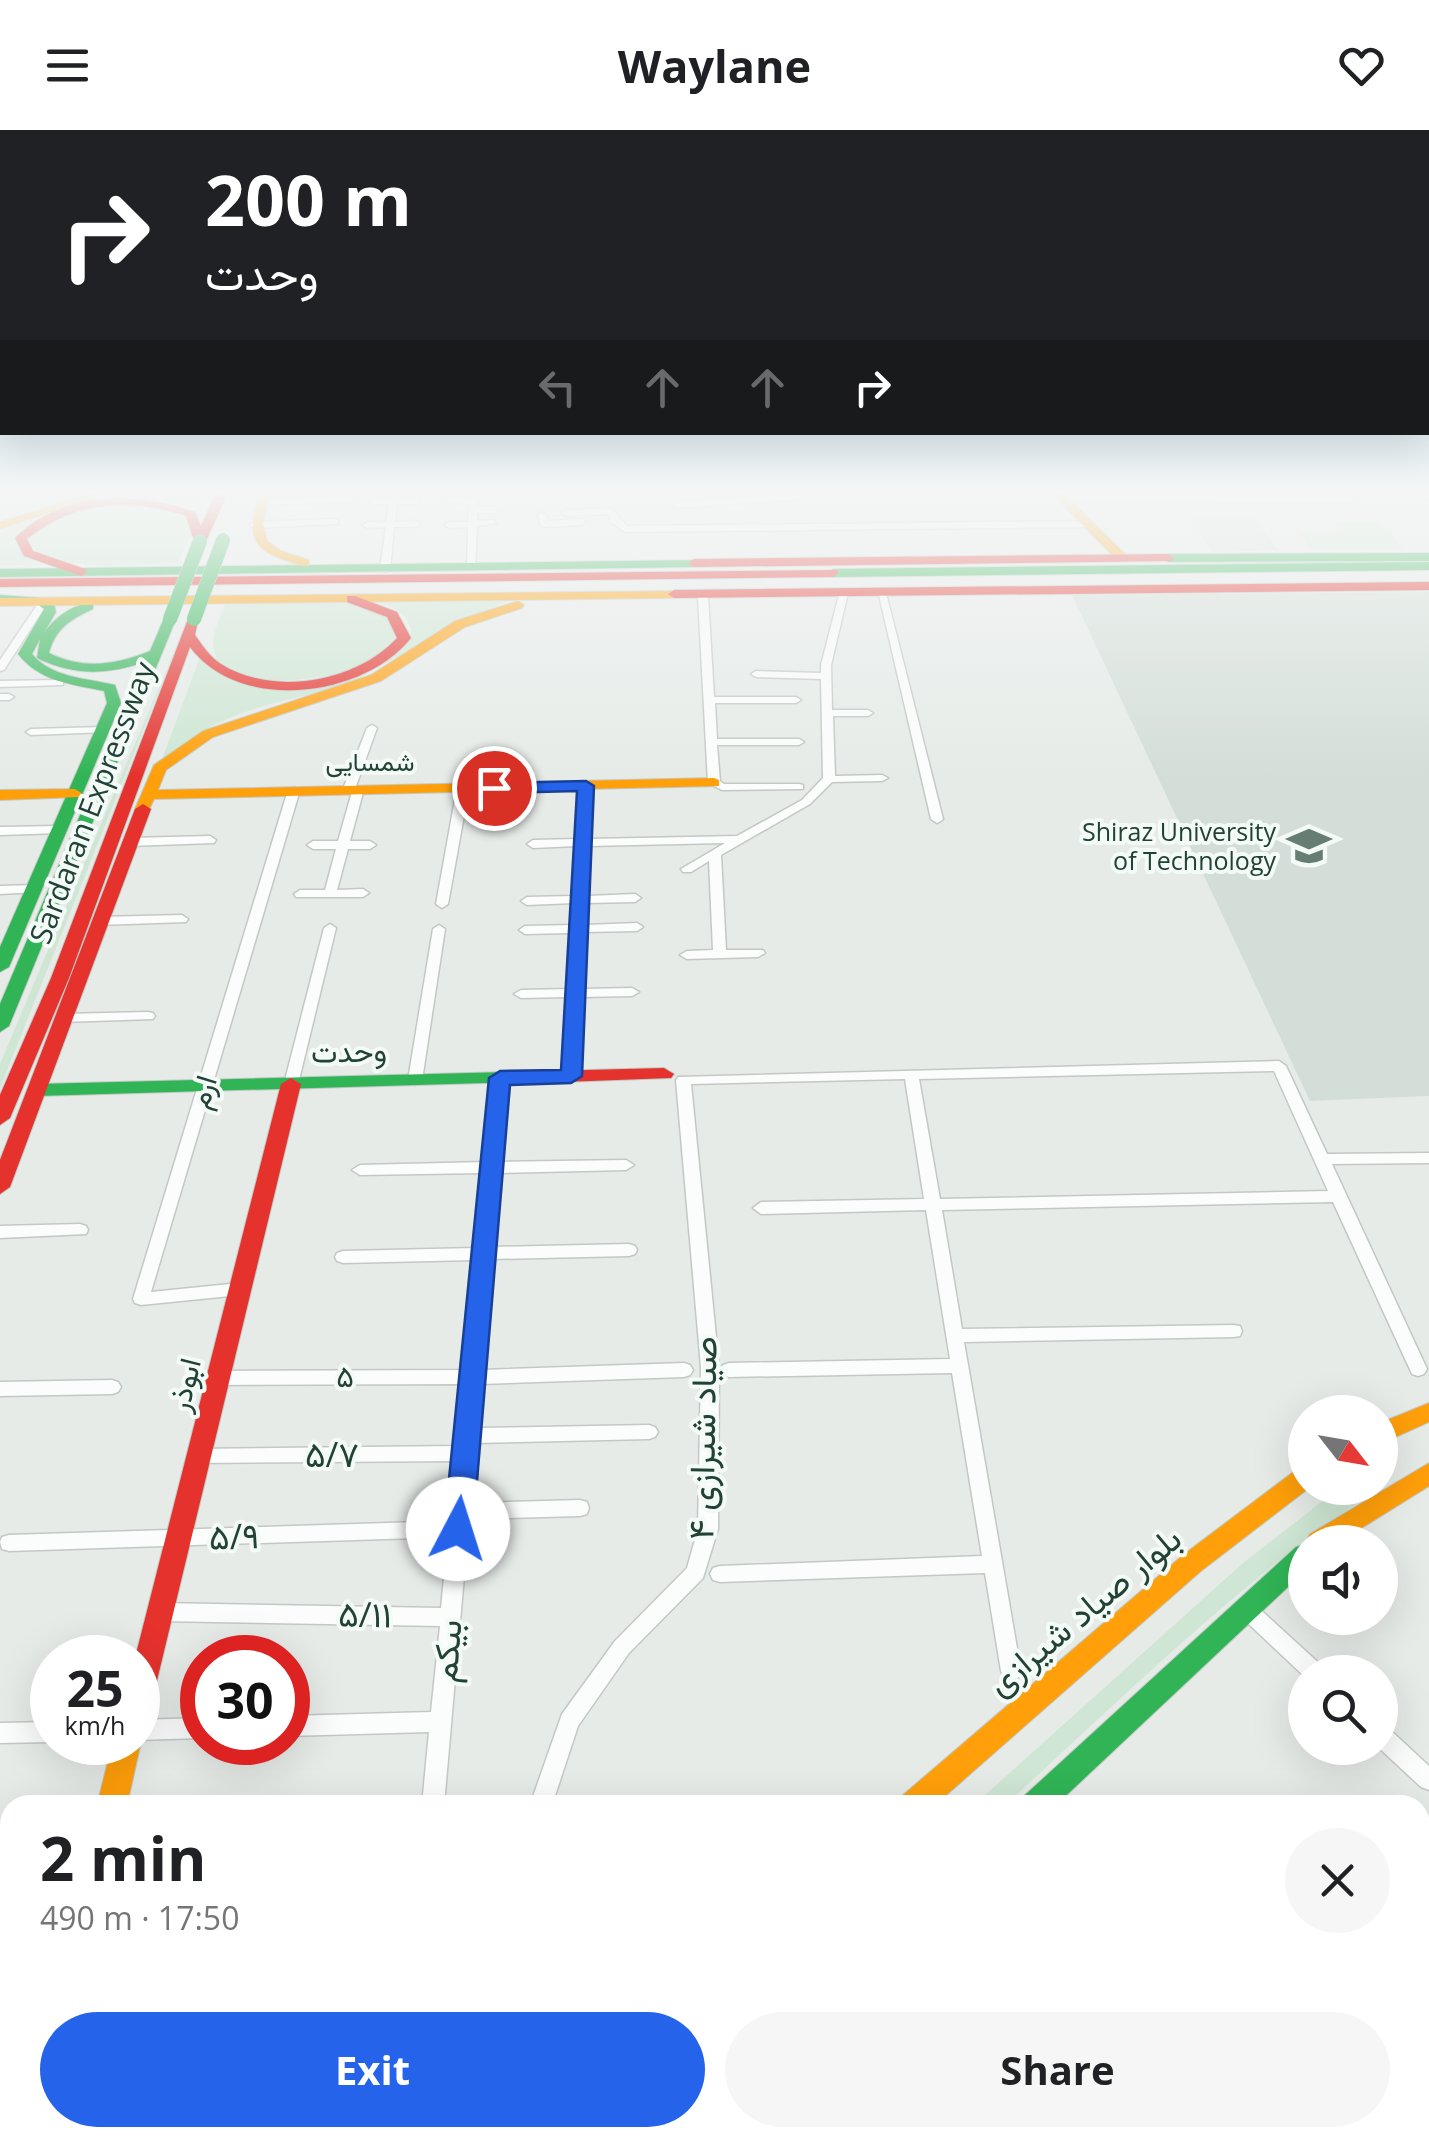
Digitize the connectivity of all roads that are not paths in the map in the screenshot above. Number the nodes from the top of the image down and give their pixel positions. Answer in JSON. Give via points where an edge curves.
{"nodes":[{"id":1,"x":186,"y":589,"type":"edge"},
{"id":2,"x":200,"y":589,"type":"edge"},
{"id":3,"x":332,"y":589,"type":"edge"},
{"id":4,"x":918,"y":589,"type":"edge"},
{"id":5,"x":843,"y":593,"type":"junction"},
{"id":6,"x":881,"y":593,"type":"junction"},
{"id":7,"x":703,"y":596,"type":"junction"},
{"id":8,"x":566,"y":597,"type":"junction"},
{"id":9,"x":0,"y":598,"type":"edge"},
{"id":10,"x":351,"y":599,"type":"junction"},
{"id":11,"x":109,"y":602,"type":"junction"},
{"id":12,"x":38,"y":604,"type":"junction"},
{"id":13,"x":191,"y":627,"type":"junction"},
{"id":14,"x":156,"y":653,"type":"junction"},
{"id":15,"x":0,"y":668,"type":"edge"},
{"id":16,"x":756,"y":674,"type":"dead end"},
{"id":17,"x":826,"y":676,"type":"junction"},
{"id":18,"x":59,"y":683,"type":"dead end"},
{"id":19,"x":0,"y":684,"type":"edge"},
{"id":20,"x":709,"y":700,"type":"junction"},
{"id":21,"x":796,"y":700,"type":"dead end"},
{"id":22,"x":868,"y":712,"type":"dead end"},
{"id":23,"x":826,"y":713,"type":"junction"},
{"id":24,"x":372,"y":728,"type":"dead end"},
{"id":25,"x":102,"y":730,"type":"junction"},
{"id":26,"x":32,"y":732,"type":"dead end"},
{"id":27,"x":712,"y":742,"type":"junction"},
{"id":28,"x":799,"y":742,"type":"dead end"},
{"id":29,"x":882,"y":778,"type":"dead end"},
{"id":30,"x":829,"y":779,"type":"junction"},
{"id":31,"x":714,"y":784,"type":"junction"},
{"id":32,"x":586,"y":786,"type":"junction"},
{"id":33,"x":799,"y":786,"type":"dead end"},
{"id":34,"x":464,"y":788,"type":"junction"},
{"id":35,"x":353,"y":789,"type":"junction"},
{"id":36,"x":294,"y":790,"type":"junction"},
{"id":37,"x":75,"y":794,"type":"junction"},
{"id":38,"x":0,"y":795,"type":"edge"},
{"id":39,"x":147,"y":795,"type":"junction"},
{"id":40,"x":937,"y":819,"type":"dead end"},
{"id":41,"x":0,"y":830,"type":"edge"},
{"id":42,"x":58,"y":830,"type":"junction"},
{"id":43,"x":738,"y":839,"type":"junction"},
{"id":44,"x":210,"y":840,"type":"dead end"},
{"id":45,"x":129,"y":842,"type":"junction"},
{"id":46,"x":583,"y":843,"type":"junction"},
{"id":47,"x":532,"y":844,"type":"dead end"},
{"id":48,"x":313,"y":845,"type":"dead end"},
{"id":49,"x":343,"y":845,"type":"junction"},
{"id":50,"x":370,"y":845,"type":"dead end"},
{"id":51,"x":715,"y":853,"type":"junction"},
{"id":52,"x":688,"y":869,"type":"dead end"},
{"id":53,"x":34,"y":889,"type":"junction"},
{"id":54,"x":0,"y":890,"type":"edge"},
{"id":55,"x":363,"y":893,"type":"dead end"},
{"id":56,"x":300,"y":894,"type":"dead end"},
{"id":57,"x":330,"y":894,"type":"junction"},
{"id":58,"x":634,"y":898,"type":"dead end"},
{"id":59,"x":580,"y":899,"type":"junction"},
{"id":60,"x":527,"y":900,"type":"dead end"},
{"id":61,"x":442,"y":904,"type":"dead end"},
{"id":62,"x":182,"y":919,"type":"dead end"},
{"id":63,"x":99,"y":920,"type":"junction"},
{"id":64,"x":637,"y":927,"type":"dead end"},
{"id":65,"x":330,"y":928,"type":"dead end"},
{"id":66,"x":439,"y":929,"type":"dead end"},
{"id":67,"x":578,"y":929,"type":"junction"},
{"id":68,"x":525,"y":930,"type":"dead end"},
{"id":69,"x":758,"y":953,"type":"dead end"},
{"id":70,"x":720,"y":954,"type":"junction"},
{"id":71,"x":687,"y":955,"type":"dead end"},
{"id":72,"x":2,"y":959,"type":"edge"},
{"id":73,"x":60,"y":978,"type":"junction"},
{"id":74,"x":632,"y":992,"type":"dead end"},
{"id":75,"x":576,"y":993,"type":"junction"},
{"id":76,"x":521,"y":994,"type":"dead end"},
{"id":77,"x":3,"y":1010,"type":"edge"},
{"id":78,"x":148,"y":1016,"type":"dead end"},
{"id":79,"x":60,"y":1025,"type":"junction"},
{"id":80,"x":911,"y":1074,"type":"junction"},
{"id":81,"x":571,"y":1076,"type":"junction"},
{"id":82,"x":673,"y":1077,"type":"junction"},
{"id":83,"x":500,"y":1078,"type":"junction"},
{"id":84,"x":415,"y":1080,"type":"junction"},
{"id":85,"x":291,"y":1084,"type":"junction"},
{"id":86,"x":205,"y":1086,"type":"junction"},
{"id":87,"x":36,"y":1090,"type":"junction"},
{"id":88,"x":0,"y":1118,"type":"edge"},
{"id":89,"x":1429,"y":1158,"type":"edge"},
{"id":90,"x":1322,"y":1159,"type":"junction"},
{"id":91,"x":626,"y":1165,"type":"dead end"},
{"id":92,"x":492,"y":1168,"type":"junction"},
{"id":93,"x":360,"y":1170,"type":"dead end"},
{"id":94,"x":2,"y":1178,"type":"edge"},
{"id":95,"x":1338,"y":1196,"type":"junction"},
{"id":96,"x":932,"y":1204,"type":"junction"},
{"id":97,"x":761,"y":1208,"type":"dead end"},
{"id":98,"x":80,"y":1230,"type":"dead end"},
{"id":99,"x":0,"y":1232,"type":"edge"},
{"id":100,"x":628,"y":1250,"type":"dead end"},
{"id":101,"x":484,"y":1254,"type":"junction"},
{"id":102,"x":343,"y":1257,"type":"dead end"},
{"id":103,"x":240,"y":1289,"type":"junction"},
{"id":104,"x":1234,"y":1331,"type":"dead end"},
{"id":105,"x":955,"y":1336,"type":"junction"},
{"id":106,"x":960,"y":1366,"type":"junction"},
{"id":107,"x":1418,"y":1369,"type":"dead end"},
{"id":108,"x":684,"y":1370,"type":"dead end"},
{"id":109,"x":729,"y":1370,"type":"dead end"},
{"id":110,"x":472,"y":1376,"type":"junction"},
{"id":111,"x":218,"y":1378,"type":"junction"},
{"id":112,"x":112,"y":1387,"type":"dead end"},
{"id":113,"x":0,"y":1389,"type":"edge"},
{"id":114,"x":1429,"y":1412,"type":"edge"},
{"id":115,"x":1398,"y":1426,"type":"edge"},
{"id":116,"x":649,"y":1432,"type":"dead end"},
{"id":117,"x":466,"y":1444,"type":"junction"},
{"id":118,"x":198,"y":1456,"type":"junction"},
{"id":119,"x":1429,"y":1474,"type":"edge"},
{"id":120,"x":1288,"y":1490,"type":"edge"},
{"id":121,"x":580,"y":1508,"type":"dead end"},
{"id":122,"x":459,"y":1520,"type":"junction"},
{"id":123,"x":1342,"y":1525,"type":"edge"},
{"id":124,"x":178,"y":1539,"type":"junction"},
{"id":125,"x":9,"y":1543,"type":"dead end"},
{"id":126,"x":993,"y":1564,"type":"junction"},
{"id":127,"x":1288,"y":1570,"type":"edge"},
{"id":128,"x":720,"y":1574,"type":"dead end"},
{"id":129,"x":1244,"y":1608,"type":"junction"},
{"id":130,"x":160,"y":1612,"type":"junction"},
{"id":131,"x":450,"y":1616,"type":"junction"},
{"id":132,"x":154,"y":1635,"type":"edge"},
{"id":133,"x":1295,"y":1655,"type":"edge"},
{"id":134,"x":1011,"y":1671,"type":"dead end"},
{"id":135,"x":440,"y":1722,"type":"junction"},
{"id":136,"x":310,"y":1725,"type":"edge"},
{"id":137,"x":30,"y":1732,"type":"edge"},
{"id":138,"x":0,"y":1733,"type":"edge"},
{"id":139,"x":1398,"y":1751,"type":"edge"},
{"id":140,"x":122,"y":1765,"type":"edge"},
{"id":141,"x":1429,"y":1780,"type":"edge"},
{"id":142,"x":114,"y":1795,"type":"edge"},
{"id":143,"x":433,"y":1795,"type":"edge"},
{"id":144,"x":544,"y":1795,"type":"edge"},
{"id":145,"x":925,"y":1795,"type":"edge"},
{"id":146,"x":1046,"y":1795,"type":"edge"}],
"edges":[{"from":1,"to":14,"type":"main road","name":"Sardaran Expressway","bridge":true},
{"from":2,"to":13,"type":"main road","name":"Sardaran Expressway","bridge":true},
{"from":3,"to":9,"type":"main road"},
{"from":4,"to":6,"type":"main road"},
{"from":5,"to":6,"type":"main road"},
{"from":5,"to":7,"type":"main road"},
{"from":5,"to":17,"type":"street"},
{"from":6,"to":40,"type":"street"},
{"from":7,"to":8,"type":"main road"},
{"from":7,"to":20,"type":"street"},
{"from":8,"to":10,"type":"main road"},
{"from":8,"to":39,"type":"main road","via":[[467,621],[378,678],[211,730],[159,768]]},
{"from":9,"to":12,"type":"main road"},
{"from":10,"to":11,"type":"main road"},
{"from":10,"to":13,"type":"main road","via":[[389,612],[404,632],[388,658],[343,677],[285,684],[242,678],[218,669]]},
{"from":11,"to":12,"type":"main road"},
{"from":11,"to":14,"type":"main road","via":[[66,617],[53,628],[42,656],[59,665],[101,669]]},
{"from":12,"to":15,"type":"street"},
{"from":12,"to":25,"type":"main road","via":[[50,612],[25,654],[27,662],[110,688],[114,703]]},
{"from":13,"to":73,"type":"main road","name":"Sardaran Expressway"},
{"from":14,"to":77,"type":"main road","name":"Sardaran Expressway"},
{"from":16,"to":17,"type":"street"},
{"from":17,"to":23,"type":"street"},
{"from":18,"to":19,"type":"street"},
{"from":20,"to":21,"type":"street"},
{"from":20,"to":27,"type":"street"},
{"from":22,"to":23,"type":"street"},
{"from":23,"to":30,"type":"street"},
{"from":24,"to":35,"type":"street"},
{"from":25,"to":26,"type":"street"},
{"from":25,"to":37,"type":"main road"},
{"from":27,"to":28,"type":"street"},
{"from":27,"to":31,"type":"street"},
{"from":29,"to":30,"type":"street"},
{"from":30,"to":43,"type":"street","via":[[806,802]]},
{"from":31,"to":32,"type":"main road","name":"شمسایی"},
{"from":31,"to":33,"type":"street"},
{"from":32,"to":34,"type":"main road","name":"شمسایی"},
{"from":32,"to":46,"type":"street"},
{"from":34,"to":35,"type":"main road","name":"شمسایی"},
{"from":34,"to":61,"type":"street"},
{"from":35,"to":36,"type":"main road","name":"شمسایی"},
{"from":35,"to":49,"type":"street"},
{"from":36,"to":39,"type":"main road","name":"شمسایی"},
{"from":36,"to":86,"type":"street","name":"ارم"},
{"from":37,"to":38,"type":"main road"},
{"from":37,"to":42,"type":"main road"},
{"from":39,"to":45,"type":"main road"},
{"from":41,"to":42,"type":"street"},
{"from":42,"to":53,"type":"main road"},
{"from":43,"to":46,"type":"street"},
{"from":43,"to":51,"type":"street"},
{"from":44,"to":45,"type":"street"},
{"from":45,"to":63,"type":"main road"},
{"from":46,"to":47,"type":"street"},
{"from":46,"to":59,"type":"street"},
{"from":48,"to":49,"type":"street"},
{"from":49,"to":50,"type":"street"},
{"from":49,"to":57,"type":"street"},
{"from":51,"to":52,"type":"street"},
{"from":51,"to":70,"type":"street"},
{"from":53,"to":54,"type":"street"},
{"from":53,"to":72,"type":"main road"},
{"from":55,"to":57,"type":"street"},
{"from":56,"to":57,"type":"street"},
{"from":58,"to":59,"type":"street"},
{"from":59,"to":60,"type":"street"},
{"from":59,"to":67,"type":"street"},
{"from":62,"to":63,"type":"street"},
{"from":63,"to":79,"type":"main road"},
{"from":64,"to":67,"type":"street"},
{"from":65,"to":85,"type":"street"},
{"from":66,"to":84,"type":"street"},
{"from":67,"to":68,"type":"street"},
{"from":67,"to":75,"type":"street"},
{"from":69,"to":70,"type":"street"},
{"from":70,"to":71,"type":"street"},
{"from":73,"to":79,"type":"main road"},
{"from":73,"to":88,"type":"main road","name":"Sardaran Expressway"},
{"from":74,"to":75,"type":"street"},
{"from":75,"to":76,"type":"street"},
{"from":75,"to":81,"type":"street"},
{"from":78,"to":79,"type":"street"},
{"from":79,"to":87,"type":"main road"},
{"from":80,"to":82,"type":"street"},
{"from":80,"to":90,"type":"street","via":[[1279,1066]]},
{"from":80,"to":96,"type":"street"},
{"from":81,"to":82,"type":"main road","name":"وحدت"},
{"from":81,"to":83,"type":"main road","name":"وحدت"},
{"from":82,"to":144,"type":"street","name":"صیاد شیرازی ۴","via":[[710,1368],[708,1529],[696,1572],[622,1647],[569,1721]]},
{"from":83,"to":84,"type":"main road","name":"وحدت"},
{"from":83,"to":92,"type":"street","name":"بیکم"},
{"from":84,"to":85,"type":"main road","name":"وحدت"},
{"from":85,"to":86,"type":"main road","name":"وحدت"},
{"from":85,"to":103,"type":"main road","name":"ابوذر"},
{"from":86,"to":87,"type":"main road","name":"وحدت"},
{"from":86,"to":103,"type":"street","name":"ارم","via":[[141,1299]]},
{"from":87,"to":94,"type":"main road"},
{"from":89,"to":90,"type":"street"},
{"from":90,"to":95,"type":"street"},
{"from":91,"to":92,"type":"street"},
{"from":92,"to":93,"type":"street"},
{"from":92,"to":101,"type":"street","name":"بیکم"},
{"from":95,"to":96,"type":"street"},
{"from":95,"to":107,"type":"street"},
{"from":96,"to":97,"type":"street"},
{"from":96,"to":105,"type":"street"},
{"from":98,"to":99,"type":"street"},
{"from":100,"to":101,"type":"street"},
{"from":101,"to":102,"type":"street"},
{"from":101,"to":110,"type":"street","name":"بیکم"},
{"from":103,"to":111,"type":"main road","name":"ابوذر"},
{"from":104,"to":105,"type":"street"},
{"from":105,"to":106,"type":"street"},
{"from":106,"to":109,"type":"street"},
{"from":106,"to":126,"type":"street"},
{"from":108,"to":110,"type":"street","name":"۵"},
{"from":110,"to":111,"type":"street","name":"۵"},
{"from":110,"to":117,"type":"street","name":"بیکم"},
{"from":111,"to":118,"type":"main road","name":"ابوذر"},
{"from":112,"to":113,"type":"street"},
{"from":114,"to":115,"type":"main road"},
{"from":116,"to":117,"type":"street","name":"۵/۷"},
{"from":117,"to":118,"type":"street","name":"۵/۷"},
{"from":117,"to":122,"type":"street","name":"بیکم"},
{"from":118,"to":124,"type":"main road","name":"ابوذر"},
{"from":119,"to":123,"type":"main road"},
{"from":120,"to":145,"type":"main road","name":"بلوار صیاد شیرازی","via":[[1192,1563]]},
{"from":121,"to":122,"type":"street","name":"۵/۹"},
{"from":122,"to":124,"type":"street","name":"۵/۹"},
{"from":122,"to":131,"type":"street","name":"بیکم"},
{"from":124,"to":125,"type":"street","name":"۵/۹"},
{"from":124,"to":130,"type":"main road","name":"ابوذر"},
{"from":126,"to":128,"type":"street"},
{"from":126,"to":134,"type":"street"},
{"from":127,"to":129,"type":"main road"},
{"from":129,"to":133,"type":"street"},
{"from":129,"to":146,"type":"main road"},
{"from":130,"to":131,"type":"street","name":"۵/۱۱"},
{"from":130,"to":132,"type":"main road","name":"ابوذر"},
{"from":131,"to":135,"type":"street","name":"بیکم"},
{"from":135,"to":136,"type":"street"},
{"from":135,"to":143,"type":"street","name":"بیکم"},
{"from":137,"to":138,"type":"street"},
{"from":139,"to":141,"type":"street"},
{"from":140,"to":142,"type":"main road"}]}
